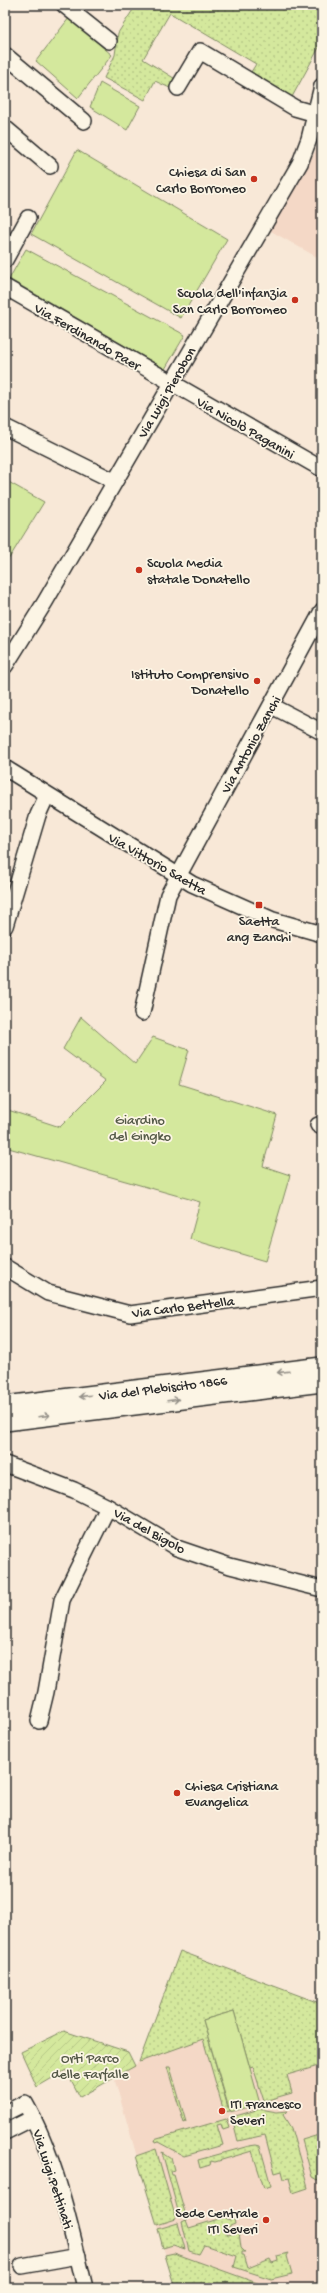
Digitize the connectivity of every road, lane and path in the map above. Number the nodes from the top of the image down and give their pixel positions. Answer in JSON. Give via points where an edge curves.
{"nodes":[{"id":1,"x":64,"y":5,"type":"edge"},
{"id":2,"x":109,"y":41,"type":"dead end"},
{"id":3,"x":5,"y":55,"type":"edge"},
{"id":4,"x":322,"y":86,"type":"edge"},
{"id":5,"x":178,"y":88,"type":"dead end"},
{"id":6,"x":316,"y":114,"type":"junction"},
{"id":7,"x":84,"y":121,"type":"dead end"},
{"id":8,"x":5,"y":128,"type":"edge"},
{"id":9,"x":50,"y":166,"type":"dead end"},
{"id":10,"x":28,"y":218,"type":"dead end"},
{"id":11,"x":5,"y":260,"type":"edge"},
{"id":12,"x":5,"y":287,"type":"edge"},
{"id":13,"x":171,"y":383,"type":"junction"},
{"id":14,"x":5,"y":427,"type":"edge"},
{"id":15,"x":322,"y":470,"type":"edge"},
{"id":16,"x":114,"y":481,"type":"junction"},
{"id":17,"x":322,"y":611,"type":"edge"},
{"id":18,"x":6,"y":660,"type":"edge"},
{"id":19,"x":272,"y":706,"type":"junction"},
{"id":20,"x":322,"y":732,"type":"edge"},
{"id":21,"x":5,"y":768,"type":"edge"},
{"id":22,"x":47,"y":795,"type":"junction"},
{"id":23,"x":177,"y":876,"type":"junction"},
{"id":24,"x":5,"y":926,"type":"edge"},
{"id":25,"x":322,"y":934,"type":"edge"},
{"id":26,"x":142,"y":1013,"type":"dead end"},
{"id":27,"x":5,"y":1267,"type":"edge"},
{"id":28,"x":322,"y":1288,"type":"edge"},
{"id":29,"x":322,"y":1367,"type":"edge"},
{"id":30,"x":322,"y":1382,"type":"edge"},
{"id":31,"x":5,"y":1406,"type":"edge"},
{"id":32,"x":5,"y":1421,"type":"edge"},
{"id":33,"x":5,"y":1464,"type":"edge"},
{"id":34,"x":108,"y":1507,"type":"junction"},
{"id":35,"x":322,"y":1589,"type":"edge"},
{"id":36,"x":39,"y":1721,"type":"dead end"},
{"id":37,"x":5,"y":2113,"type":"edge"},
{"id":38,"x":33,"y":2118,"type":"junction"},
{"id":39,"x":5,"y":2132,"type":"edge"},
{"id":40,"x":78,"y":2256,"type":"junction"},
{"id":41,"x":22,"y":2266,"type":"dead end"},
{"id":42,"x":85,"y":2288,"type":"edge"}],
"edges":[{"from":1,"to":2,"type":"street"},
{"from":3,"to":7,"type":"street"},
{"from":4,"to":6,"type":"street","name":"Via Luigi Pierobon"},
{"from":5,"to":6,"type":"street","via":[[200,51],[295,108]]},
{"from":6,"to":13,"type":"street","name":"Via Luigi Pierobon","via":[[300,163]]},
{"from":8,"to":9,"type":"street"},
{"from":10,"to":11,"type":"street"},
{"from":12,"to":13,"type":"street","name":"Via Ferdinando Paer"},
{"from":13,"to":15,"type":"street","name":"Via Nicolò Paganini"},
{"from":13,"to":16,"type":"street","name":"Via Luigi Pierobon"},
{"from":14,"to":16,"type":"street"},
{"from":16,"to":18,"type":"street","name":"Via Luigi Pierobon"},
{"from":17,"to":19,"type":"street","name":"Via Antonio Zanchi"},
{"from":19,"to":20,"type":"street"},
{"from":19,"to":23,"type":"street","name":"Via Antonio Zanchi"},
{"from":21,"to":22,"type":"street","name":"Via Vittorio Saetta"},
{"from":22,"to":23,"type":"street","name":"Via Vittorio Saetta"},
{"from":22,"to":24,"type":"street","via":[[38,815]]},
{"from":23,"to":25,"type":"street","name":"Via Vittorio Saetta","via":[[273,920]]},
{"from":23,"to":26,"type":"street","name":"Via Antonio Zanchi","via":[[168,895]]},
{"from":27,"to":28,"type":"street","name":"Via Carlo Bettella","via":[[48,1292],[130,1314]]},
{"from":29,"to":31,"type":"main road","name":"Via del Plebiscito 1866","one_way":true},
{"from":32,"to":30,"type":"main road","name":"Via del Plebiscito 1866","one_way":true},
{"from":33,"to":34,"type":"street","name":"Via del Bigolo","via":[[74,1490]]},
{"from":34,"to":35,"type":"street","name":"Via del Bigolo","via":[[177,1548],[230,1566]]},
{"from":34,"to":36,"type":"street","via":[[62,1600]]},
{"from":37,"to":38,"type":"street","name":"Via Luigi Pettinati","via":[[25,2103]]},
{"from":38,"to":39,"type":"street"},
{"from":38,"to":40,"type":"street","name":"Via Luigi Pettinati","via":[[49,2157]]},
{"from":40,"to":41,"type":"street"},
{"from":40,"to":42,"type":"street","name":"Via Luigi Pettinati"}]}
